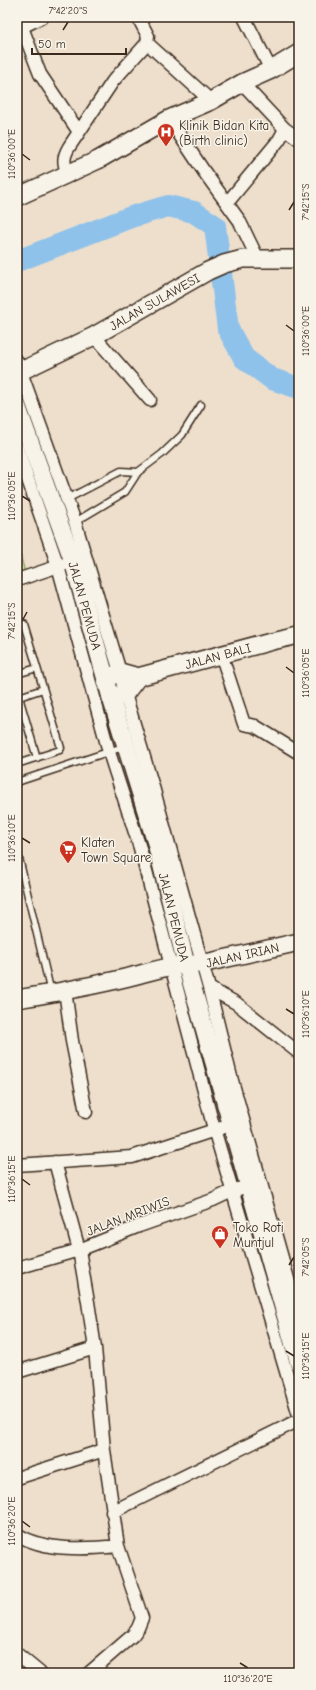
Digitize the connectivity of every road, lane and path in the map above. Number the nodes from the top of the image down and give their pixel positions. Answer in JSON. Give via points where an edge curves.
{"nodes":[{"id":1,"x":42,"y":17,"type":"edge"},
{"id":2,"x":138,"y":17,"type":"edge"},
{"id":3,"x":249,"y":19,"type":"edge"},
{"id":4,"x":20,"y":22,"type":"edge"},
{"id":5,"x":146,"y":44,"type":"junction"},
{"id":6,"x":299,"y":53,"type":"edge"},
{"id":7,"x":271,"y":70,"type":"junction"},
{"id":8,"x":242,"y":84,"type":"junction"},
{"id":9,"x":211,"y":101,"type":"junction"},
{"id":10,"x":169,"y":119,"type":"junction"},
{"id":11,"x":285,"y":129,"type":"junction"},
{"id":12,"x":79,"y":132,"type":"junction"},
{"id":13,"x":299,"y":139,"type":"edge"},
{"id":14,"x":68,"y":174,"type":"junction"},
{"id":15,"x":17,"y":197,"type":"edge"},
{"id":16,"x":227,"y":203,"type":"junction"},
{"id":17,"x":258,"y":259,"type":"junction"},
{"id":18,"x":299,"y":259,"type":"edge"},
{"id":19,"x":94,"y":336,"type":"junction"},
{"id":20,"x":18,"y":368,"type":"edge"},
{"id":21,"x":150,"y":400,"type":"dead end"},
{"id":22,"x":202,"y":405,"type":"dead end"},
{"id":23,"x":17,"y":406,"type":"edge"},
{"id":24,"x":17,"y":448,"type":"edge"},
{"id":25,"x":138,"y":472,"type":"junction"},
{"id":26,"x":67,"y":499,"type":"junction"},
{"id":27,"x":75,"y":522,"type":"junction"},
{"id":28,"x":65,"y":564,"type":"junction"},
{"id":29,"x":17,"y":580,"type":"edge"},
{"id":30,"x":17,"y":624,"type":"edge"},
{"id":31,"x":299,"y":635,"type":"edge"},
{"id":32,"x":221,"y":654,"type":"junction"},
{"id":33,"x":91,"y":657,"type":"junction"},
{"id":34,"x":37,"y":668,"type":"junction"},
{"id":35,"x":17,"y":674,"type":"edge"},
{"id":36,"x":113,"y":675,"type":"junction"},
{"id":37,"x":138,"y":677,"type":"junction"},
{"id":38,"x":44,"y":689,"type":"junction"},
{"id":39,"x":118,"y":696,"type":"junction"},
{"id":40,"x":18,"y":698,"type":"edge"},
{"id":41,"x":126,"y":746,"type":"junction"},
{"id":42,"x":109,"y":752,"type":"junction"},
{"id":43,"x":299,"y":753,"type":"edge"},
{"id":44,"x":37,"y":758,"type":"junction"},
{"id":45,"x":17,"y":764,"type":"edge"},
{"id":46,"x":17,"y":782,"type":"edge"},
{"id":47,"x":148,"y":846,"type":"junction"},
{"id":48,"x":17,"y":850,"type":"edge"},
{"id":49,"x":299,"y":942,"type":"edge"},
{"id":50,"x":186,"y":965,"type":"junction"},
{"id":51,"x":209,"y":988,"type":"junction"},
{"id":52,"x":58,"y":992,"type":"junction"},
{"id":53,"x":17,"y":999,"type":"edge"},
{"id":54,"x":299,"y":1053,"type":"edge"},
{"id":55,"x":229,"y":1084,"type":"junction"},
{"id":56,"x":86,"y":1112,"type":"dead end"},
{"id":57,"x":232,"y":1125,"type":"junction"},
{"id":58,"x":214,"y":1129,"type":"junction"},
{"id":59,"x":55,"y":1162,"type":"junction"},
{"id":60,"x":17,"y":1165,"type":"edge"},
{"id":61,"x":248,"y":1186,"type":"junction"},
{"id":62,"x":232,"y":1191,"type":"junction"},
{"id":63,"x":80,"y":1250,"type":"junction"},
{"id":64,"x":17,"y":1268,"type":"edge"},
{"id":65,"x":296,"y":1318,"type":"edge"},
{"id":66,"x":95,"y":1348,"type":"junction"},
{"id":67,"x":299,"y":1363,"type":"edge"},
{"id":68,"x":17,"y":1372,"type":"edge"},
{"id":69,"x":299,"y":1415,"type":"edge"},
{"id":70,"x":299,"y":1420,"type":"edge"},
{"id":71,"x":104,"y":1450,"type":"junction"},
{"id":72,"x":17,"y":1478,"type":"edge"},
{"id":73,"x":112,"y":1512,"type":"junction"},
{"id":74,"x":17,"y":1534,"type":"edge"},
{"id":75,"x":118,"y":1546,"type":"junction"},
{"id":76,"x":17,"y":1654,"type":"edge"},
{"id":77,"x":40,"y":1673,"type":"edge"},
{"id":78,"x":89,"y":1673,"type":"edge"}],
"edges":[{"from":1,"to":4,"type":"street"},
{"from":2,"to":5,"type":"street","via":[[148,36]]},
{"from":3,"to":7,"type":"street"},
{"from":4,"to":12,"type":"street","via":[[40,74]]},
{"from":5,"to":9,"type":"street"},
{"from":5,"to":12,"type":"street","via":[[113,81]]},
{"from":6,"to":7,"type":"main road"},
{"from":7,"to":8,"type":"main road"},
{"from":8,"to":9,"type":"main road"},
{"from":8,"to":11,"type":"street"},
{"from":9,"to":10,"type":"main road"},
{"from":10,"to":14,"type":"main road","via":[[98,160]]},
{"from":10,"to":16,"type":"street"},
{"from":11,"to":13,"type":"street"},
{"from":11,"to":16,"type":"street","via":[[279,140]]},
{"from":12,"to":14,"type":"street","via":[[63,162]]},
{"from":14,"to":15,"type":"main road"},
{"from":16,"to":17,"type":"street"},
{"from":17,"to":18,"type":"main road","name":"JALAN SULAWESI"},
{"from":17,"to":19,"type":"main road","name":"JALAN SULAWESI","via":[[243,259],[208,271]]},
{"from":19,"to":20,"type":"main road","name":"JALAN SULAWESI"},
{"from":19,"to":21,"type":"street"},
{"from":20,"to":26,"type":"street"},
{"from":22,"to":25,"type":"lane","via":[[182,435]]},
{"from":23,"to":28,"type":"main road","name":"JALAN PEMUDA"},
{"from":24,"to":28,"type":"street"},
{"from":25,"to":26,"type":"lane","via":[[122,471]]},
{"from":25,"to":27,"type":"lane","via":[[125,492]]},
{"from":26,"to":27,"type":"street"},
{"from":27,"to":36,"type":"street"},
{"from":28,"to":29,"type":"street"},
{"from":28,"to":33,"type":"main road","name":"JALAN PEMUDA"},
{"from":30,"to":34,"type":"lane","via":[[24,624]]},
{"from":31,"to":32,"type":"main road","name":"JALAN BALI"},
{"from":32,"to":37,"type":"main road","name":"JALAN BALI"},
{"from":32,"to":43,"type":"street","via":[[244,724],[255,726]]},
{"from":33,"to":36,"type":"main road","name":"JALAN PEMUDA"},
{"from":33,"to":42,"type":"street"},
{"from":34,"to":35,"type":"lane"},
{"from":34,"to":38,"type":"lane"},
{"from":36,"to":37,"type":"main road"},
{"from":36,"to":39,"type":"main road","name":"JALAN PEMUDA"},
{"from":37,"to":39,"type":"main road"},
{"from":38,"to":40,"type":"lane"},
{"from":38,"to":44,"type":"lane","via":[[61,748]]},
{"from":39,"to":41,"type":"main road","name":"JALAN PEMUDA"},
{"from":39,"to":50,"type":"street","via":[[153,787]]},
{"from":40,"to":44,"type":"lane"},
{"from":41,"to":42,"type":"lane"},
{"from":41,"to":47,"type":"main road","name":"JALAN PEMUDA"},
{"from":42,"to":46,"type":"lane"},
{"from":42,"to":47,"type":"street"},
{"from":44,"to":45,"type":"lane"},
{"from":47,"to":50,"type":"main road","name":"JALAN PEMUDA"},
{"from":48,"to":52,"type":"lane"},
{"from":49,"to":50,"type":"main road","name":"JALAN IRIAN"},
{"from":50,"to":51,"type":"street"},
{"from":50,"to":52,"type":"main road","name":"JALAN IRIAN"},
{"from":50,"to":55,"type":"main road","name":"JALAN PEMUDA","via":[[216,1068]]},
{"from":50,"to":58,"type":"street","via":[[198,1069]]},
{"from":51,"to":54,"type":"street","via":[[236,1003]]},
{"from":51,"to":55,"type":"street"},
{"from":52,"to":53,"type":"main road","name":"JALAN IRIAN"},
{"from":52,"to":56,"type":"street","via":[[72,1041]]},
{"from":55,"to":57,"type":"main road","name":"JALAN PEMUDA"},
{"from":55,"to":65,"type":"street"},
{"from":57,"to":58,"type":"street"},
{"from":57,"to":61,"type":"main road","name":"JALAN PEMUDA"},
{"from":58,"to":59,"type":"street","via":[[132,1157]]},
{"from":58,"to":62,"type":"street"},
{"from":59,"to":60,"type":"street"},
{"from":59,"to":63,"type":"street"},
{"from":61,"to":62,"type":"street","name":"JALAN MRIWIS"},
{"from":61,"to":65,"type":"main road","name":"JALAN PEMUDA"},
{"from":62,"to":63,"type":"street","name":"JALAN MRIWIS"},
{"from":62,"to":69,"type":"street"},
{"from":63,"to":64,"type":"street","name":"JALAN MRIWIS"},
{"from":63,"to":66,"type":"street"},
{"from":65,"to":67,"type":"main road","name":"JALAN PEMUDA"},
{"from":66,"to":68,"type":"street"},
{"from":66,"to":71,"type":"street"},
{"from":70,"to":73,"type":"street"},
{"from":71,"to":72,"type":"street"},
{"from":71,"to":73,"type":"street"},
{"from":73,"to":75,"type":"street"},
{"from":74,"to":75,"type":"street","via":[[38,1543],[67,1549]]},
{"from":75,"to":78,"type":"street","via":[[142,1618],[138,1628]]},
{"from":76,"to":77,"type":"street"}]}
